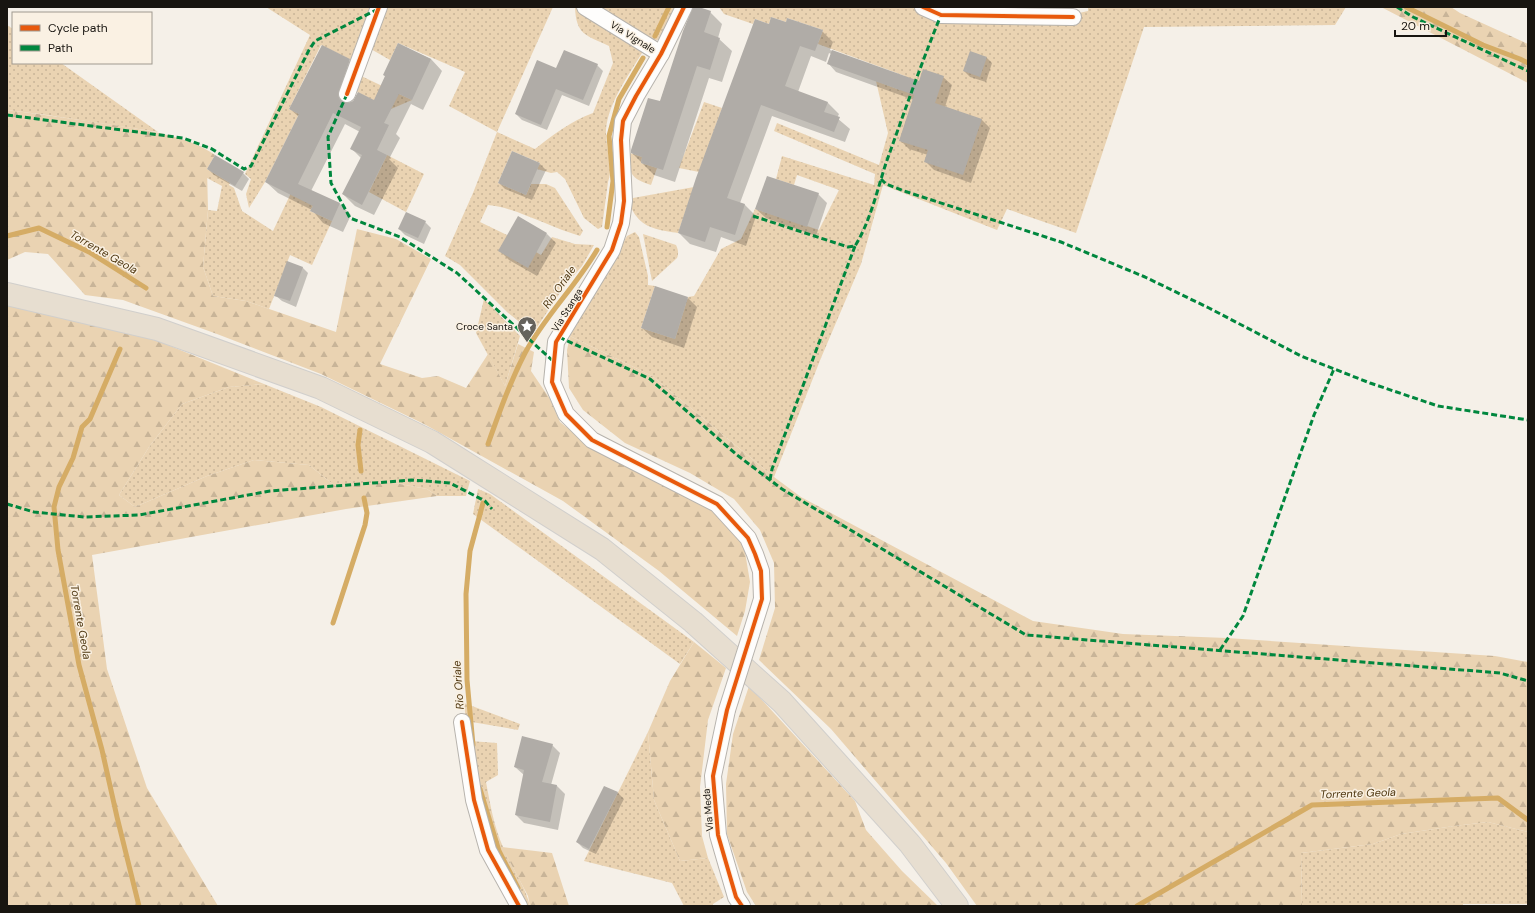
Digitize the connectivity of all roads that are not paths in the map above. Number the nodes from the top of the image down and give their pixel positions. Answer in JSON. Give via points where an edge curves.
{"nodes":[{"id":1,"x":379,"y":7,"type":"edge"},
{"id":2,"x":585,"y":7,"type":"edge"},
{"id":3,"x":684,"y":7,"type":"edge"},
{"id":4,"x":923,"y":7,"type":"edge"},
{"id":5,"x":1073,"y":17,"type":"dead end"},
{"id":6,"x":661,"y":54,"type":"junction"},
{"id":7,"x":347,"y":94,"type":"dead end"},
{"id":8,"x":7,"y":294,"type":"edge"},
{"id":9,"x":727,"y":710,"type":"joint"},
{"id":10,"x":462,"y":722,"type":"dead end"},
{"id":11,"x":519,"y":906,"type":"edge"},
{"id":12,"x":742,"y":906,"type":"edge"},
{"id":13,"x":957,"y":906,"type":"edge"}],
"edges":[{"from":1,"to":7,"type":"street"},
{"from":2,"to":6,"type":"street","name":"Via Vignale"},
{"from":3,"to":6,"type":"street","name":"Via Stanga"},
{"from":4,"to":5,"type":"street","via":[[941,15]]},
{"from":6,"to":9,"type":"street","name":"Via Stanga","bridge":true,"via":[[624,122],[621,140],[624,201],[621,223],[612,250],[556,342],[552,382],[566,414],[592,440],[717,504],[748,538],[761,571],[762,599]]},
{"from":8,"to":13,"type":"highway","via":[[157,329],[321,388],[432,442],[602,549],[693,622],[782,702],[910,844]]},
{"from":9,"to":12,"type":"street","name":"Via Meda","via":[[713,776],[718,835],[736,897]]},
{"from":10,"to":11,"type":"street","via":[[474,800],[488,850]]}]}
